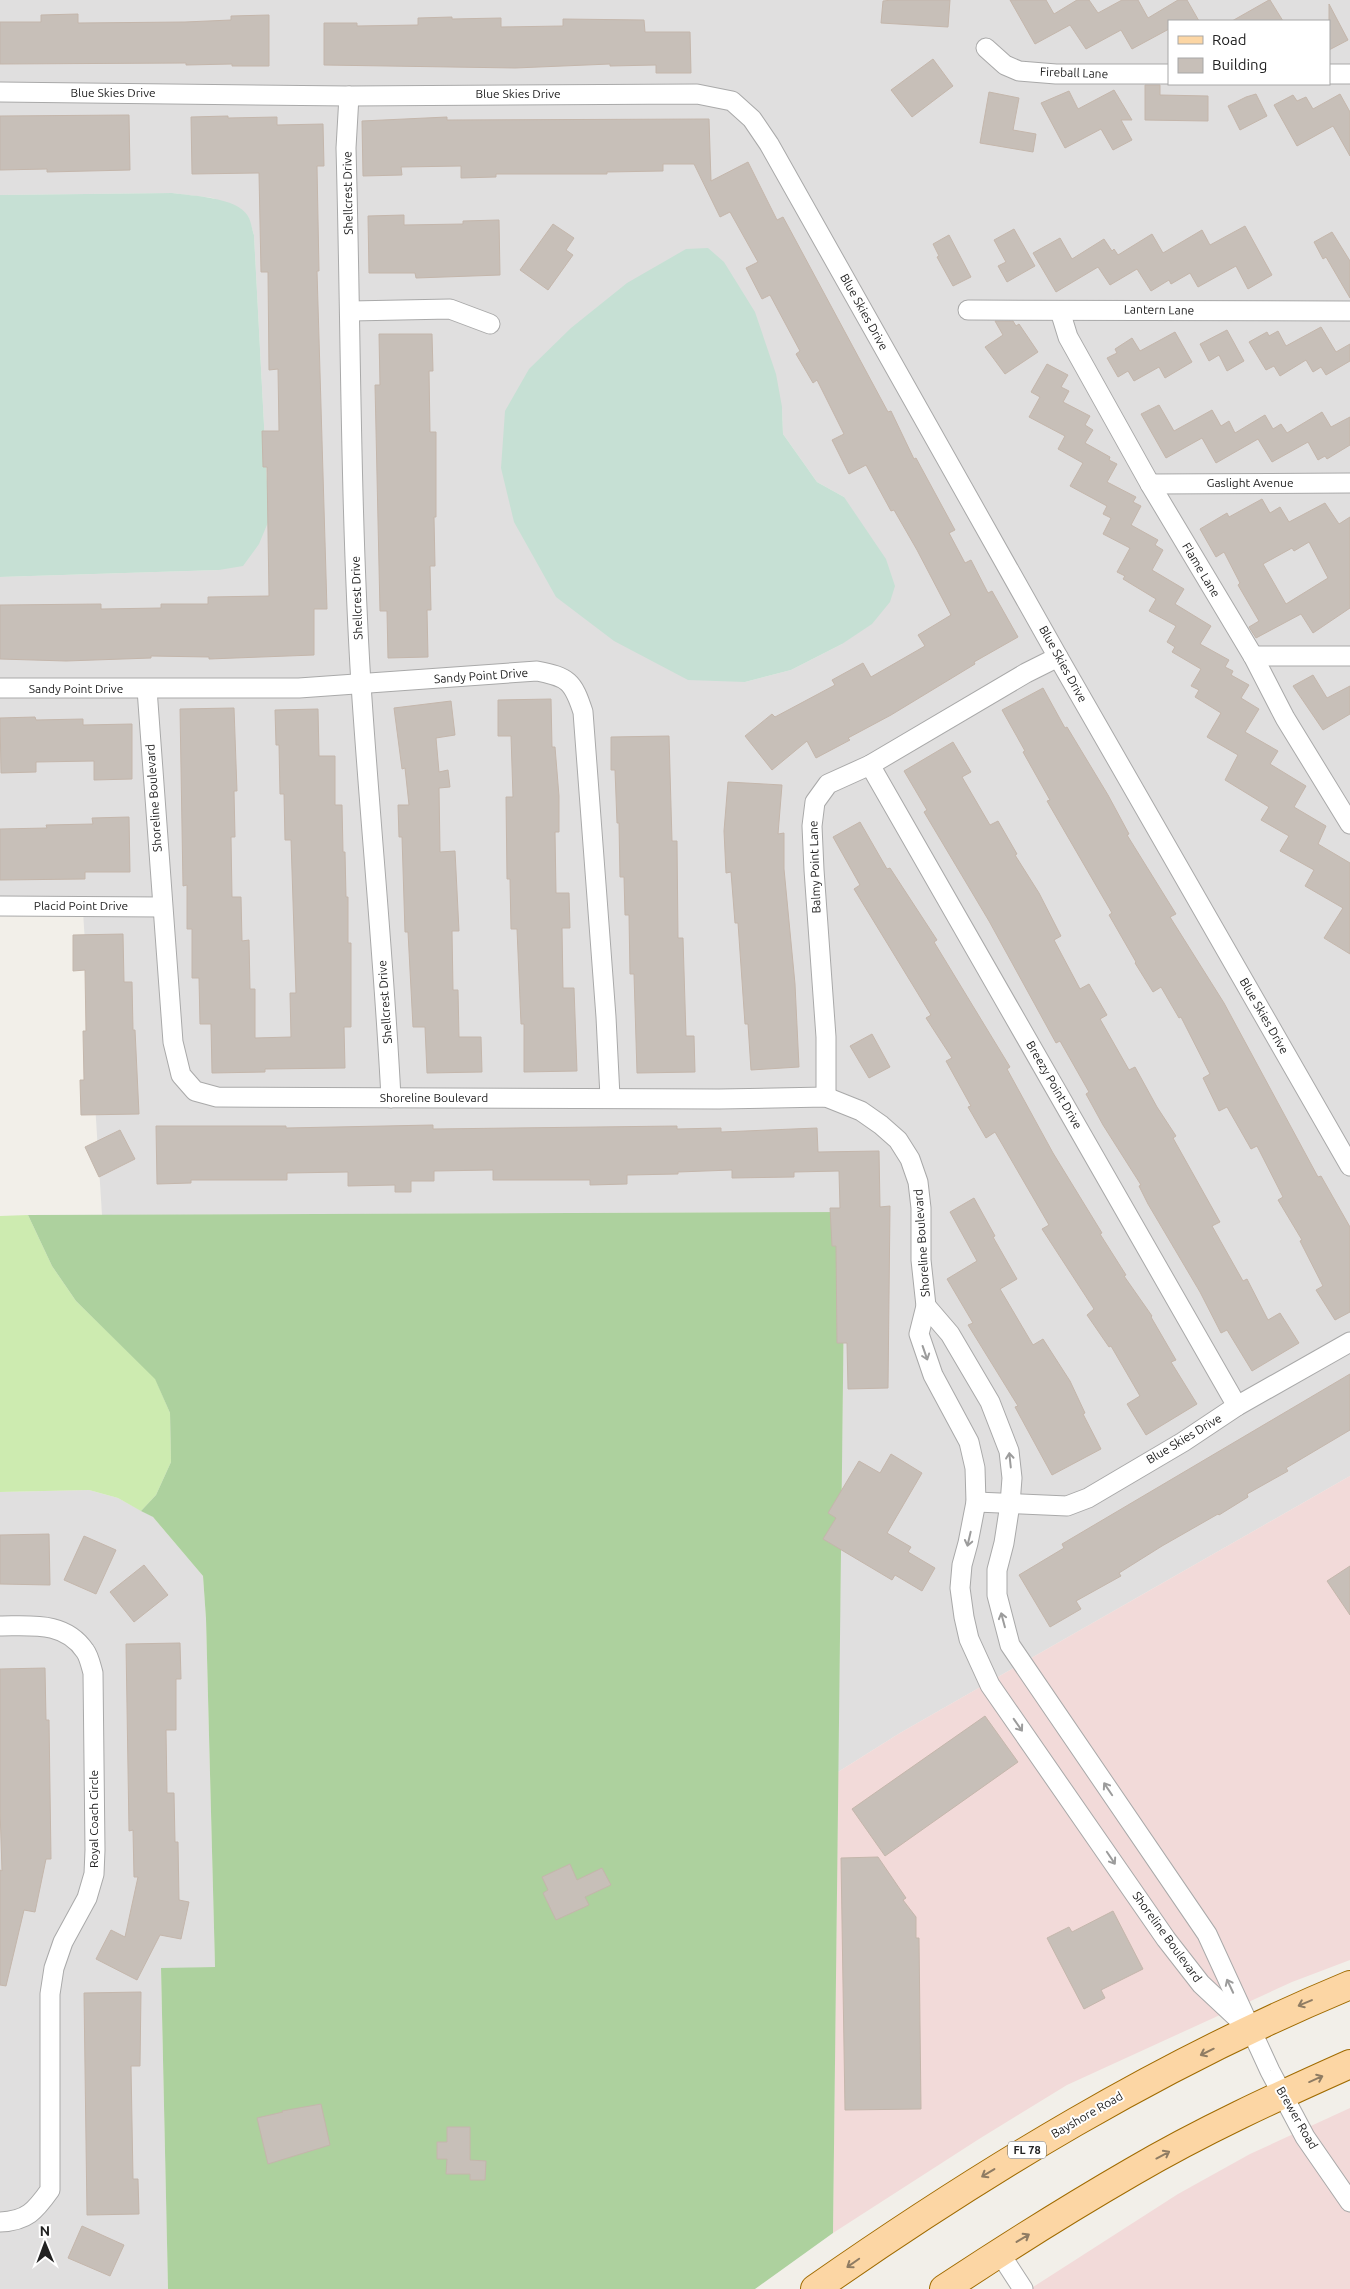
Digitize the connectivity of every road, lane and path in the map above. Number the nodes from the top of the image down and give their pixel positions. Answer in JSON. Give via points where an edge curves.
{"nodes":[{"id":1,"x":986,"y":48,"type":"dead end"},
{"id":2,"x":1168,"y":74,"type":"edge"},
{"id":3,"x":1330,"y":74,"type":"edge"},
{"id":4,"x":1350,"y":74,"type":"edge"},
{"id":5,"x":0,"y":92,"type":"edge"},
{"id":6,"x":349,"y":96,"type":"junction"},
{"id":7,"x":968,"y":310,"type":"dead end"},
{"id":8,"x":350,"y":311,"type":"junction"},
{"id":9,"x":1350,"y":311,"type":"edge"},
{"id":10,"x":1060,"y":312,"type":"junction"},
{"id":11,"x":490,"y":324,"type":"dead end"},
{"id":12,"x":1350,"y":483,"type":"edge"},
{"id":13,"x":1150,"y":484,"type":"junction"},
{"id":14,"x":1253,"y":656,"type":"junction"},
{"id":15,"x":1350,"y":656,"type":"edge"},
{"id":16,"x":1058,"y":657,"type":"junction"},
{"id":17,"x":361,"y":684,"type":"junction"},
{"id":18,"x":0,"y":688,"type":"edge"},
{"id":19,"x":147,"y":689,"type":"junction"},
{"id":20,"x":870,"y":765,"type":"junction"},
{"id":21,"x":1350,"y":824,"type":"edge"},
{"id":22,"x":0,"y":906,"type":"edge"},
{"id":23,"x":162,"y":907,"type":"junction"},
{"id":24,"x":826,"y":1097,"type":"junction"},
{"id":25,"x":391,"y":1098,"type":"junction"},
{"id":26,"x":610,"y":1098,"type":"junction"},
{"id":27,"x":1350,"y":1166,"type":"edge"},
{"id":28,"x":926,"y":1306,"type":"junction"},
{"id":29,"x":1350,"y":1342,"type":"edge"},
{"id":30,"x":1237,"y":1406,"type":"junction"},
{"id":31,"x":976,"y":1502,"type":"junction"},
{"id":32,"x":1010,"y":1504,"type":"junction"},
{"id":33,"x":0,"y":1626,"type":"edge"},
{"id":34,"x":1350,"y":1985,"type":"edge"},
{"id":35,"x":1250,"y":2030,"type":"junction"},
{"id":36,"x":1350,"y":2064,"type":"edge"},
{"id":37,"x":1282,"y":2094,"type":"junction"},
{"id":38,"x":1350,"y":2202,"type":"edge"},
{"id":39,"x":0,"y":2222,"type":"edge"},
{"id":40,"x":999,"y":2252,"type":"junction"},
{"id":41,"x":815,"y":2289,"type":"edge"},
{"id":42,"x":944,"y":2289,"type":"edge"},
{"id":43,"x":1023,"y":2289,"type":"edge"}],
"edges":[{"from":1,"to":2,"type":"street","name":"Fireball Lane","via":[[1005,65],[1020,71]]},
{"from":3,"to":4,"type":"street"},
{"from":5,"to":6,"type":"street","name":"Blue Skies Drive"},
{"from":6,"to":8,"type":"street","name":"Shellcrest Drive","via":[[346,148]]},
{"from":6,"to":16,"type":"street","name":"Blue Skies Drive","via":[[696,94],[732,101],[752,119],[769,144]]},
{"from":7,"to":10,"type":"street","name":"Lantern Lane"},
{"from":8,"to":11,"type":"street","via":[[450,309]]},
{"from":8,"to":17,"type":"street","name":"Shellcrest Drive"},
{"from":9,"to":10,"type":"street","name":"Lantern Lane","via":[[1108,309]]},
{"from":10,"to":13,"type":"street","name":"Flame Lane","via":[[1068,337]]},
{"from":12,"to":13,"type":"street","name":"Gaslight Avenue"},
{"from":13,"to":14,"type":"street","name":"Flame Lane"},
{"from":14,"to":15,"type":"street"},
{"from":14,"to":21,"type":"street","name":"Flame Lane"},
{"from":16,"to":20,"type":"street","name":"Balmy Point Lane"},
{"from":16,"to":27,"type":"street","name":"Blue Skies Drive"},
{"from":17,"to":19,"type":"street","name":"Sandy Point Drive","via":[[298,688]]},
{"from":17,"to":25,"type":"street","name":"Shellcrest Drive"},
{"from":17,"to":26,"type":"street","name":"Sandy Point Drive","via":[[537,671],[560,676],[576,691],[583,712]]},
{"from":18,"to":19,"type":"street","name":"Sandy Point Drive"},
{"from":19,"to":23,"type":"street","name":"Shoreline Boulevard"},
{"from":20,"to":24,"type":"street","name":"Balmy Point Lane","via":[[828,784],[815,802],[813,861],[826,1036]]},
{"from":20,"to":30,"type":"street","name":"Breezy Point Drive"},
{"from":22,"to":23,"type":"street","name":"Placid Point Drive"},
{"from":23,"to":25,"type":"street","name":"Shoreline Boulevard","via":[[173,1042],[181,1075],[195,1091],[217,1097]]},
{"from":24,"to":26,"type":"street","name":"Shoreline Boulevard"},
{"from":24,"to":28,"type":"street","name":"Shoreline Boulevard","via":[[861,1111],[882,1125],[898,1140],[910,1159],[918,1182],[921,1208],[921,1260]]},
{"from":25,"to":26,"type":"street","name":"Shoreline Boulevard"},
{"from":28,"to":31,"type":"street","name":"Shoreline Boulevard","one_way":true,"via":[[919,1334],[933,1375],[969,1442],[975,1468]]},
{"from":32,"to":28,"type":"street","name":"Shoreline Boulevard","one_way":true,"via":[[1009,1452],[990,1402],[950,1334]]},
{"from":29,"to":30,"type":"street","name":"Blue Skies Drive"},
{"from":30,"to":32,"type":"street","name":"Blue Skies Drive","via":[[1088,1498],[1067,1506]]},
{"from":31,"to":32,"type":"street","name":"Blue Skies Drive"},
{"from":31,"to":35,"type":"street","name":"Shoreline Boulevard","one_way":true,"via":[[960,1588],[969,1639],[990,1685],[1166,1939],[1201,1984]]},
{"from":35,"to":32,"type":"street","name":"Shoreline Boulevard","one_way":true,"via":[[1206,1934],[1010,1645],[997,1595],[997,1570]]},
{"from":33,"to":39,"type":"street","name":"Royal Coach Circle","via":[[51,1626],[71,1635],[86,1652],[93,1673],[95,1850],[94,1874],[87,1898],[63,1942],[50,1994],[50,2190],[35,2212],[11,2222]]},
{"from":34,"to":35,"type":"main road","name":"Bayshore Road","number":"FL 78","one_way":true},
{"from":35,"to":37,"type":"street","name":"Brewer Road"},
{"from":35,"to":41,"type":"main road","name":"Bayshore Road","number":"FL 78","one_way":true,"via":[[1132,2088],[1032,2147],[910,2223]]},
{"from":37,"to":36,"type":"main road","one_way":true},
{"from":37,"to":38,"type":"street","name":"Brewer Road","via":[[1305,2137]]},
{"from":40,"to":37,"type":"main road","one_way":true,"via":[[1133,2171]]},
{"from":40,"to":42,"type":"main road"},
{"from":40,"to":43,"type":"street"}]}
